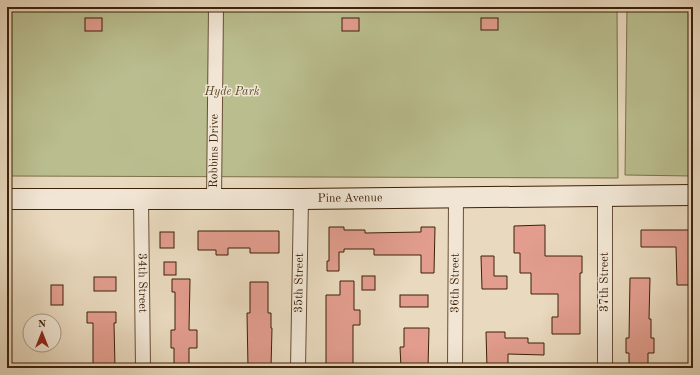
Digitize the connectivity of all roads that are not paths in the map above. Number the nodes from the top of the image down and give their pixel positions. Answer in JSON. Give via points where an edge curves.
{"nodes":[{"id":1,"x":216,"y":7,"type":"edge"},
{"id":2,"x":605,"y":195,"type":"junction"},
{"id":3,"x":693,"y":195,"type":"edge"},
{"id":4,"x":456,"y":198,"type":"junction"},
{"id":5,"x":7,"y":199,"type":"edge"},
{"id":6,"x":141,"y":199,"type":"junction"},
{"id":7,"x":214,"y":199,"type":"junction"},
{"id":8,"x":301,"y":199,"type":"junction"},
{"id":9,"x":143,"y":368,"type":"edge"},
{"id":10,"x":298,"y":368,"type":"edge"},
{"id":11,"x":455,"y":368,"type":"edge"},
{"id":12,"x":605,"y":368,"type":"edge"}],
"edges":[{"from":1,"to":7,"type":"street","name":"Robbins Drive"},
{"from":2,"to":3,"type":"main road","name":"Pine Avenue"},
{"from":2,"to":4,"type":"main road","name":"Pine Avenue"},
{"from":2,"to":12,"type":"street","name":"37th Street"},
{"from":4,"to":8,"type":"main road","name":"Pine Avenue"},
{"from":4,"to":11,"type":"street","name":"36th Street"},
{"from":5,"to":6,"type":"main road","name":"Pine Avenue"},
{"from":6,"to":7,"type":"main road","name":"Pine Avenue"},
{"from":6,"to":9,"type":"street","name":"34th Street"},
{"from":7,"to":8,"type":"main road","name":"Pine Avenue"},
{"from":8,"to":10,"type":"street","name":"35th Street"}]}
